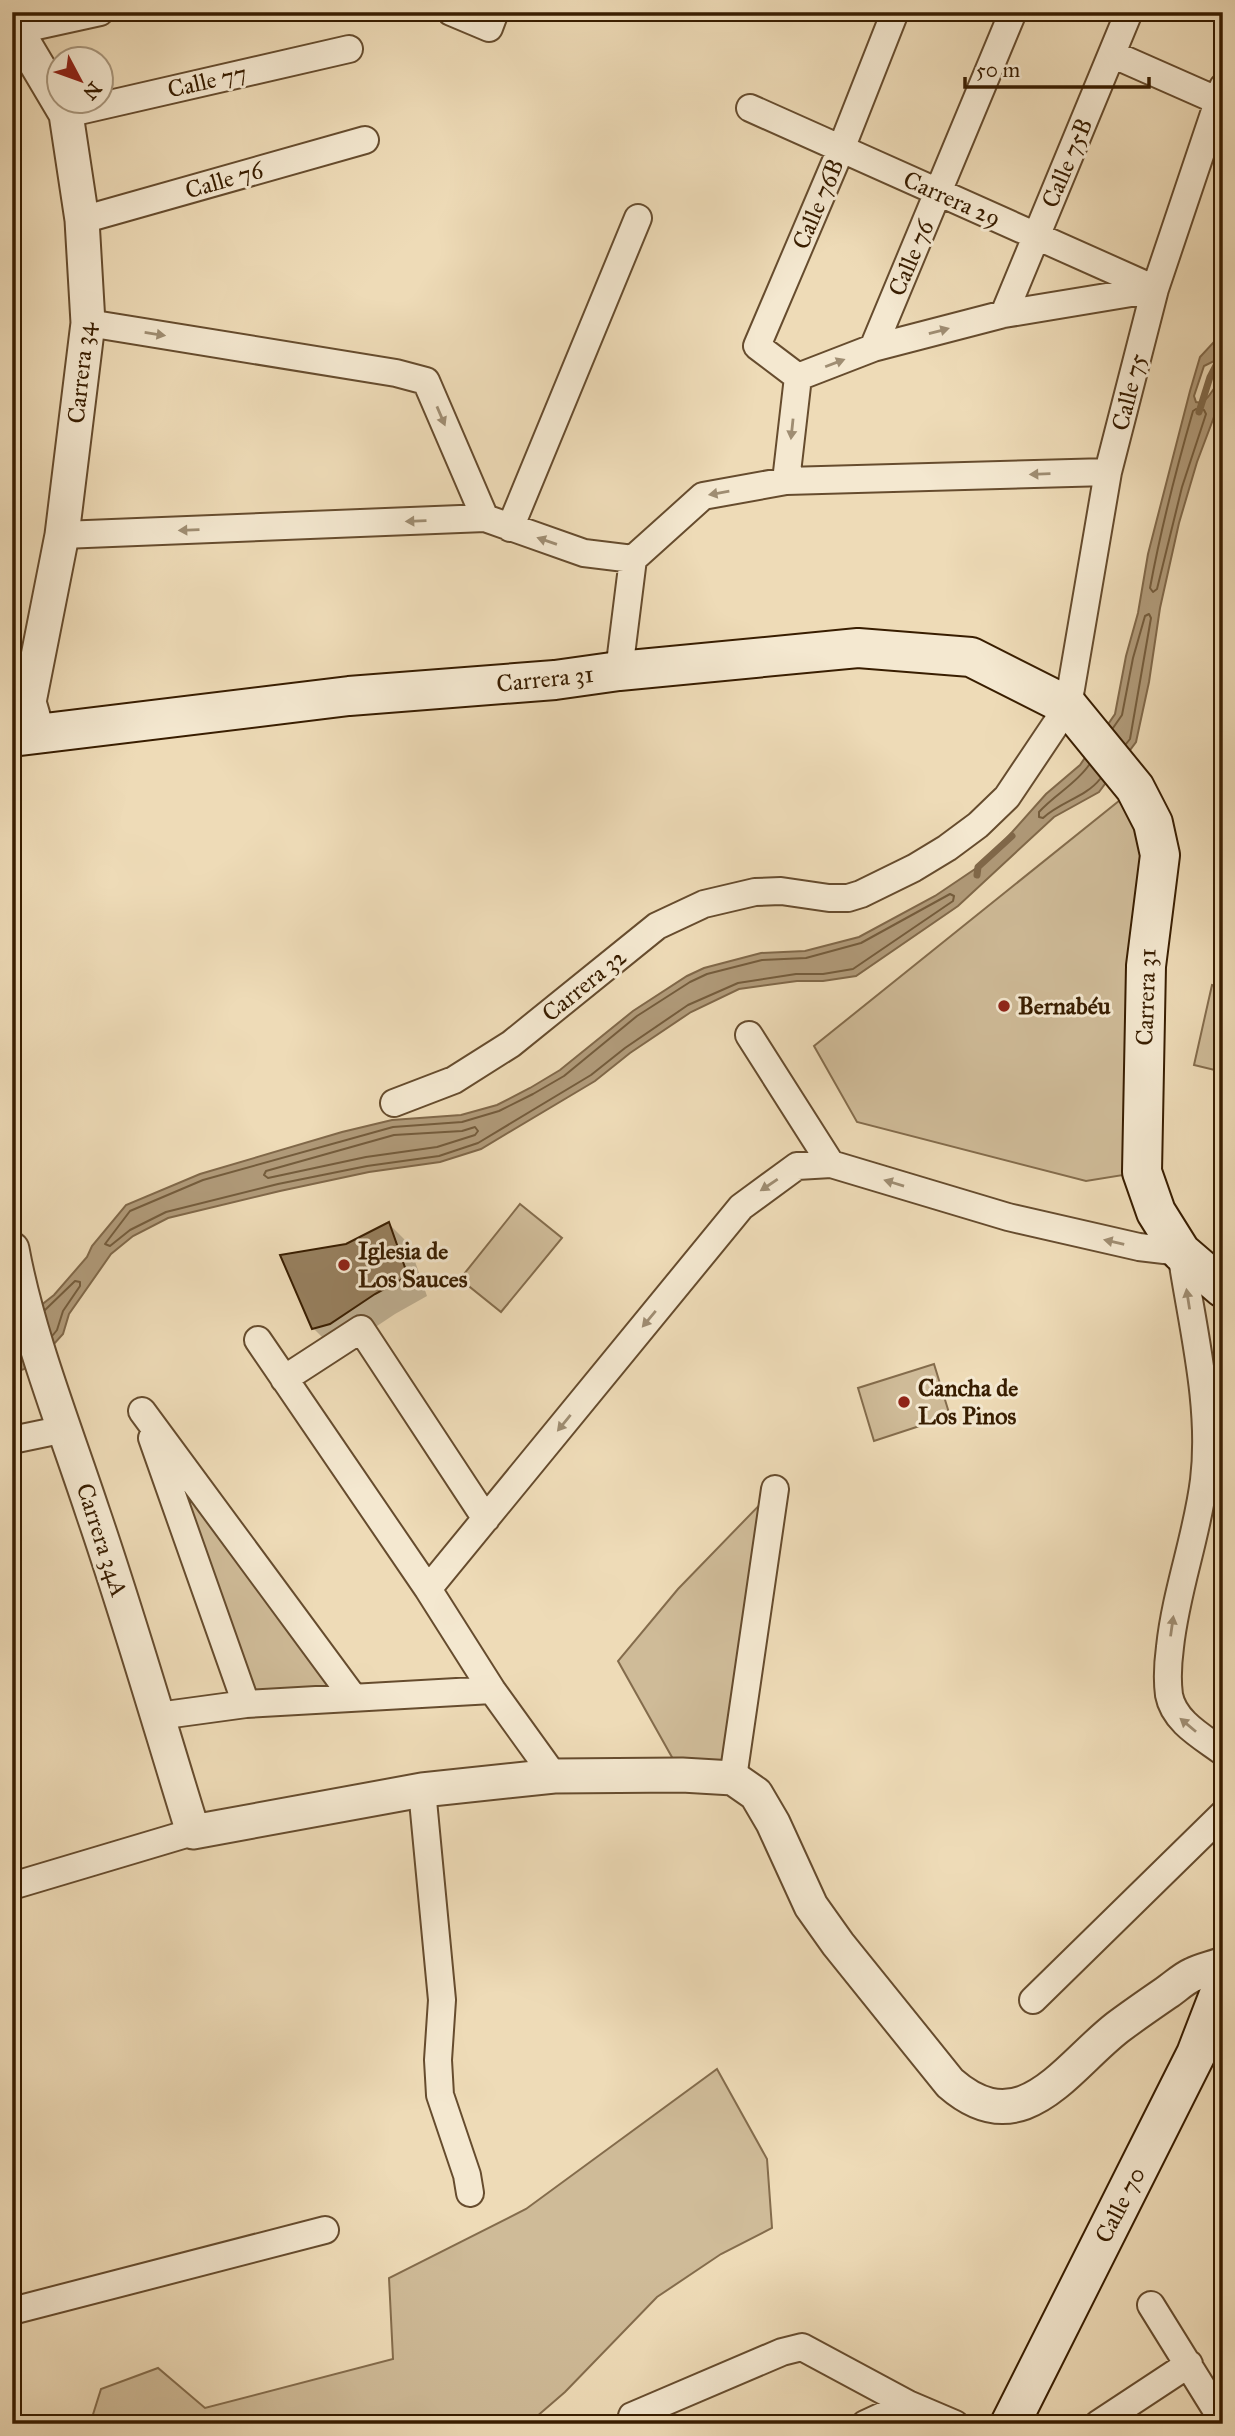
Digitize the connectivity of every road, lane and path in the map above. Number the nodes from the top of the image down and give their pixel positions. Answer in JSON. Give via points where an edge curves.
{"nodes":[{"id":1,"x":100,"y":12,"type":"edge"},
{"id":2,"x":451,"y":12,"type":"edge"},
{"id":3,"x":895,"y":12,"type":"edge"},
{"id":4,"x":1013,"y":12,"type":"edge"},
{"id":5,"x":1129,"y":12,"type":"edge"},
{"id":6,"x":492,"y":20,"type":"edge"},
{"id":7,"x":15,"y":27,"type":"edge"},
{"id":8,"x":349,"y":49,"type":"dead end"},
{"id":9,"x":1112,"y":54,"type":"junction"},
{"id":10,"x":46,"y":80,"type":"edge"},
{"id":11,"x":1221,"y":97,"type":"edge"},
{"id":12,"x":116,"y":103,"type":"edge"},
{"id":13,"x":750,"y":108,"type":"dead end"},
{"id":14,"x":66,"y":116,"type":"edge"},
{"id":15,"x":365,"y":140,"type":"dead end"},
{"id":16,"x":841,"y":149,"type":"junction"},
{"id":17,"x":938,"y":192,"type":"junction"},
{"id":18,"x":638,"y":218,"type":"dead end"},
{"id":19,"x":82,"y":220,"type":"junction"},
{"id":20,"x":1037,"y":236,"type":"junction"},
{"id":21,"x":1155,"y":289,"type":"junction"},
{"id":22,"x":1004,"y":314,"type":"junction"},
{"id":23,"x":88,"y":323,"type":"junction"},
{"id":24,"x":873,"y":348,"type":"junction"},
{"id":25,"x":798,"y":377,"type":"junction"},
{"id":26,"x":1108,"y":472,"type":"junction"},
{"id":27,"x":786,"y":481,"type":"junction"},
{"id":28,"x":485,"y":518,"type":"junction"},
{"id":29,"x":510,"y":528,"type":"junction"},
{"id":30,"x":62,"y":535,"type":"junction"},
{"id":31,"x":634,"y":559,"type":"junction"},
{"id":32,"x":619,"y":671,"type":"junction"},
{"id":33,"x":1073,"y":711,"type":"junction"},
{"id":34,"x":25,"y":735,"type":"edge"},
{"id":35,"x":749,"y":1035,"type":"dead end"},
{"id":36,"x":394,"y":1103,"type":"dead end"},
{"id":37,"x":831,"y":1164,"type":"junction"},
{"id":38,"x":12,"y":1248,"type":"edge"},
{"id":39,"x":1181,"y":1252,"type":"junction"},
{"id":40,"x":1223,"y":1288,"type":"edge"},
{"id":41,"x":258,"y":1340,"type":"dead end"},
{"id":42,"x":284,"y":1378,"type":"junction"},
{"id":43,"x":65,"y":1429,"type":"junction"},
{"id":44,"x":12,"y":1440,"type":"edge"},
{"id":45,"x":775,"y":1489,"type":"dead end"},
{"id":46,"x":486,"y":1519,"type":"junction"},
{"id":47,"x":428,"y":1589,"type":"junction"},
{"id":48,"x":492,"y":1690,"type":"junction"},
{"id":49,"x":353,"y":1698,"type":"junction"},
{"id":50,"x":246,"y":1704,"type":"junction"},
{"id":51,"x":158,"y":1716,"type":"junction"},
{"id":52,"x":1223,"y":1752,"type":"edge"},
{"id":53,"x":554,"y":1776,"type":"junction"},
{"id":54,"x":733,"y":1778,"type":"junction"},
{"id":55,"x":422,"y":1790,"type":"junction"},
{"id":56,"x":1223,"y":1814,"type":"edge"},
{"id":57,"x":193,"y":1832,"type":"junction"},
{"id":58,"x":12,"y":1886,"type":"edge"},
{"id":59,"x":1223,"y":1964,"type":"edge"},
{"id":60,"x":1223,"y":1984,"type":"edge"},
{"id":61,"x":1033,"y":2000,"type":"dead end"},
{"id":62,"x":1209,"y":2051,"type":"edge"},
{"id":63,"x":470,"y":2193,"type":"dead end"},
{"id":64,"x":325,"y":2230,"type":"dead end"},
{"id":65,"x":1151,"y":2305,"type":"dead end"},
{"id":66,"x":12,"y":2311,"type":"edge"},
{"id":67,"x":1189,"y":2364,"type":"junction"},
{"id":68,"x":908,"y":2404,"type":"junction"},
{"id":69,"x":1223,"y":2421,"type":"edge"},
{"id":70,"x":636,"y":2424,"type":"edge"},
{"id":71,"x":865,"y":2424,"type":"edge"},
{"id":72,"x":955,"y":2424,"type":"edge"},
{"id":73,"x":1010,"y":2424,"type":"edge"},
{"id":74,"x":1098,"y":2424,"type":"edge"}],
"edges":[{"from":1,"to":7,"type":"street"},
{"from":2,"to":6,"type":"street"},
{"from":3,"to":16,"type":"street","name":"Calle 76B"},
{"from":4,"to":17,"type":"street","name":"Calle 76"},
{"from":5,"to":9,"type":"street","name":"Calle 75B"},
{"from":7,"to":10,"type":"street","name":"Carrera 34"},
{"from":8,"to":12,"type":"street","name":"Calle 77"},
{"from":9,"to":11,"type":"street"},
{"from":9,"to":20,"type":"street","name":"Calle 75B"},
{"from":11,"to":21,"type":"street","name":"Calle 75"},
{"from":13,"to":16,"type":"street","name":"Carrera 29"},
{"from":14,"to":19,"type":"street","name":"Carrera 34"},
{"from":15,"to":19,"type":"street","name":"Calle 76"},
{"from":16,"to":17,"type":"street","name":"Carrera 29"},
{"from":16,"to":25,"type":"street","name":"Calle 76B","via":[[757,346]]},
{"from":17,"to":20,"type":"street","name":"Carrera 29"},
{"from":17,"to":24,"type":"street","name":"Calle 76"},
{"from":18,"to":29,"type":"street"},
{"from":19,"to":23,"type":"street","name":"Carrera 34"},
{"from":20,"to":21,"type":"street","name":"Carrera 29"},
{"from":20,"to":22,"type":"street","name":"Calle 75B"},
{"from":21,"to":22,"type":"street"},
{"from":21,"to":26,"type":"street","name":"Calle 75"},
{"from":24,"to":22,"type":"street","one_way":true},
{"from":23,"to":28,"type":"street","one_way":true,"via":[[396,373],[426,382]]},
{"from":23,"to":30,"type":"street","name":"Carrera 34"},
{"from":25,"to":24,"type":"street","one_way":true},
{"from":25,"to":27,"type":"street","one_way":true},
{"from":26,"to":27,"type":"street","one_way":true},
{"from":26,"to":33,"type":"street","name":"Calle 75"},
{"from":27,"to":31,"type":"street","one_way":true,"via":[[703,496]]},
{"from":28,"to":29,"type":"street"},
{"from":28,"to":30,"type":"street","one_way":true},
{"from":31,"to":29,"type":"street","one_way":true,"via":[[584,553]]},
{"from":30,"to":34,"type":"street","name":"Carrera 34"},
{"from":31,"to":32,"type":"street"},
{"from":32,"to":33,"type":"main road","name":"Carrera 31","via":[[858,648],[971,657]]},
{"from":32,"to":34,"type":"main road","name":"Carrera 31","via":[[349,696]]},
{"from":33,"to":36,"type":"street","name":"Carrera 32","via":[[1007,797],[947,848],[874,889],[848,898],[755,892],[680,914],[657,926],[512,1044],[454,1080]]},
{"from":33,"to":39,"type":"main road","name":"Carrera 31","via":[[1135,788],[1153,823],[1160,855],[1146,966],[1142,1172],[1156,1212]]},
{"from":35,"to":37,"type":"street"},
{"from":39,"to":37,"type":"street","one_way":true,"via":[[1008,1217]]},
{"from":37,"to":46,"type":"street","one_way":true,"via":[[797,1166],[741,1207]]},
{"from":38,"to":43,"type":"street","name":"Carrera 34A","via":[[18,1281]]},
{"from":39,"to":40,"type":"main road","name":"Carrera 31"},
{"from":52,"to":39,"type":"street","one_way":true,"via":[[1183,1722],[1169,1695],[1172,1626],[1200,1507],[1206,1446],[1203,1385]]},
{"from":41,"to":42,"type":"street"},
{"from":42,"to":46,"type":"street","via":[[360,1329]]},
{"from":42,"to":47,"type":"street"},
{"from":43,"to":44,"type":"street"},
{"from":43,"to":51,"type":"street","name":"Carrera 34A"},
{"from":45,"to":54,"type":"street"},
{"from":46,"to":47,"type":"street"},
{"from":47,"to":48,"type":"street"},
{"from":48,"to":49,"type":"street"},
{"from":48,"to":53,"type":"street"},
{"from":49,"to":50,"type":"street"},
{"from":49,"to":50,"type":"street","via":[[142,1411]]},
{"from":50,"to":51,"type":"street"},
{"from":51,"to":57,"type":"street","name":"Carrera 34A"},
{"from":53,"to":54,"type":"street"},
{"from":53,"to":55,"type":"street"},
{"from":54,"to":59,"type":"street","via":[[756,1794],[811,1906],[838,1944],[950,2083],[982,2104],[1016,2105],[1037,2097],[1065,2078],[1116,2028],[1191,1975]]},
{"from":55,"to":57,"type":"street"},
{"from":55,"to":63,"type":"street","via":[[442,2000],[440,2095]]},
{"from":56,"to":61,"type":"street"},
{"from":57,"to":58,"type":"street"},
{"from":60,"to":62,"type":"main road","name":"Calle 70"},
{"from":62,"to":73,"type":"main road","name":"Calle 70"},
{"from":64,"to":66,"type":"street"},
{"from":65,"to":67,"type":"street"},
{"from":67,"to":69,"type":"street"},
{"from":67,"to":74,"type":"street"},
{"from":68,"to":70,"type":"street","via":[[802,2347],[632,2416]]},
{"from":68,"to":71,"type":"street"},
{"from":68,"to":72,"type":"street"}]}
